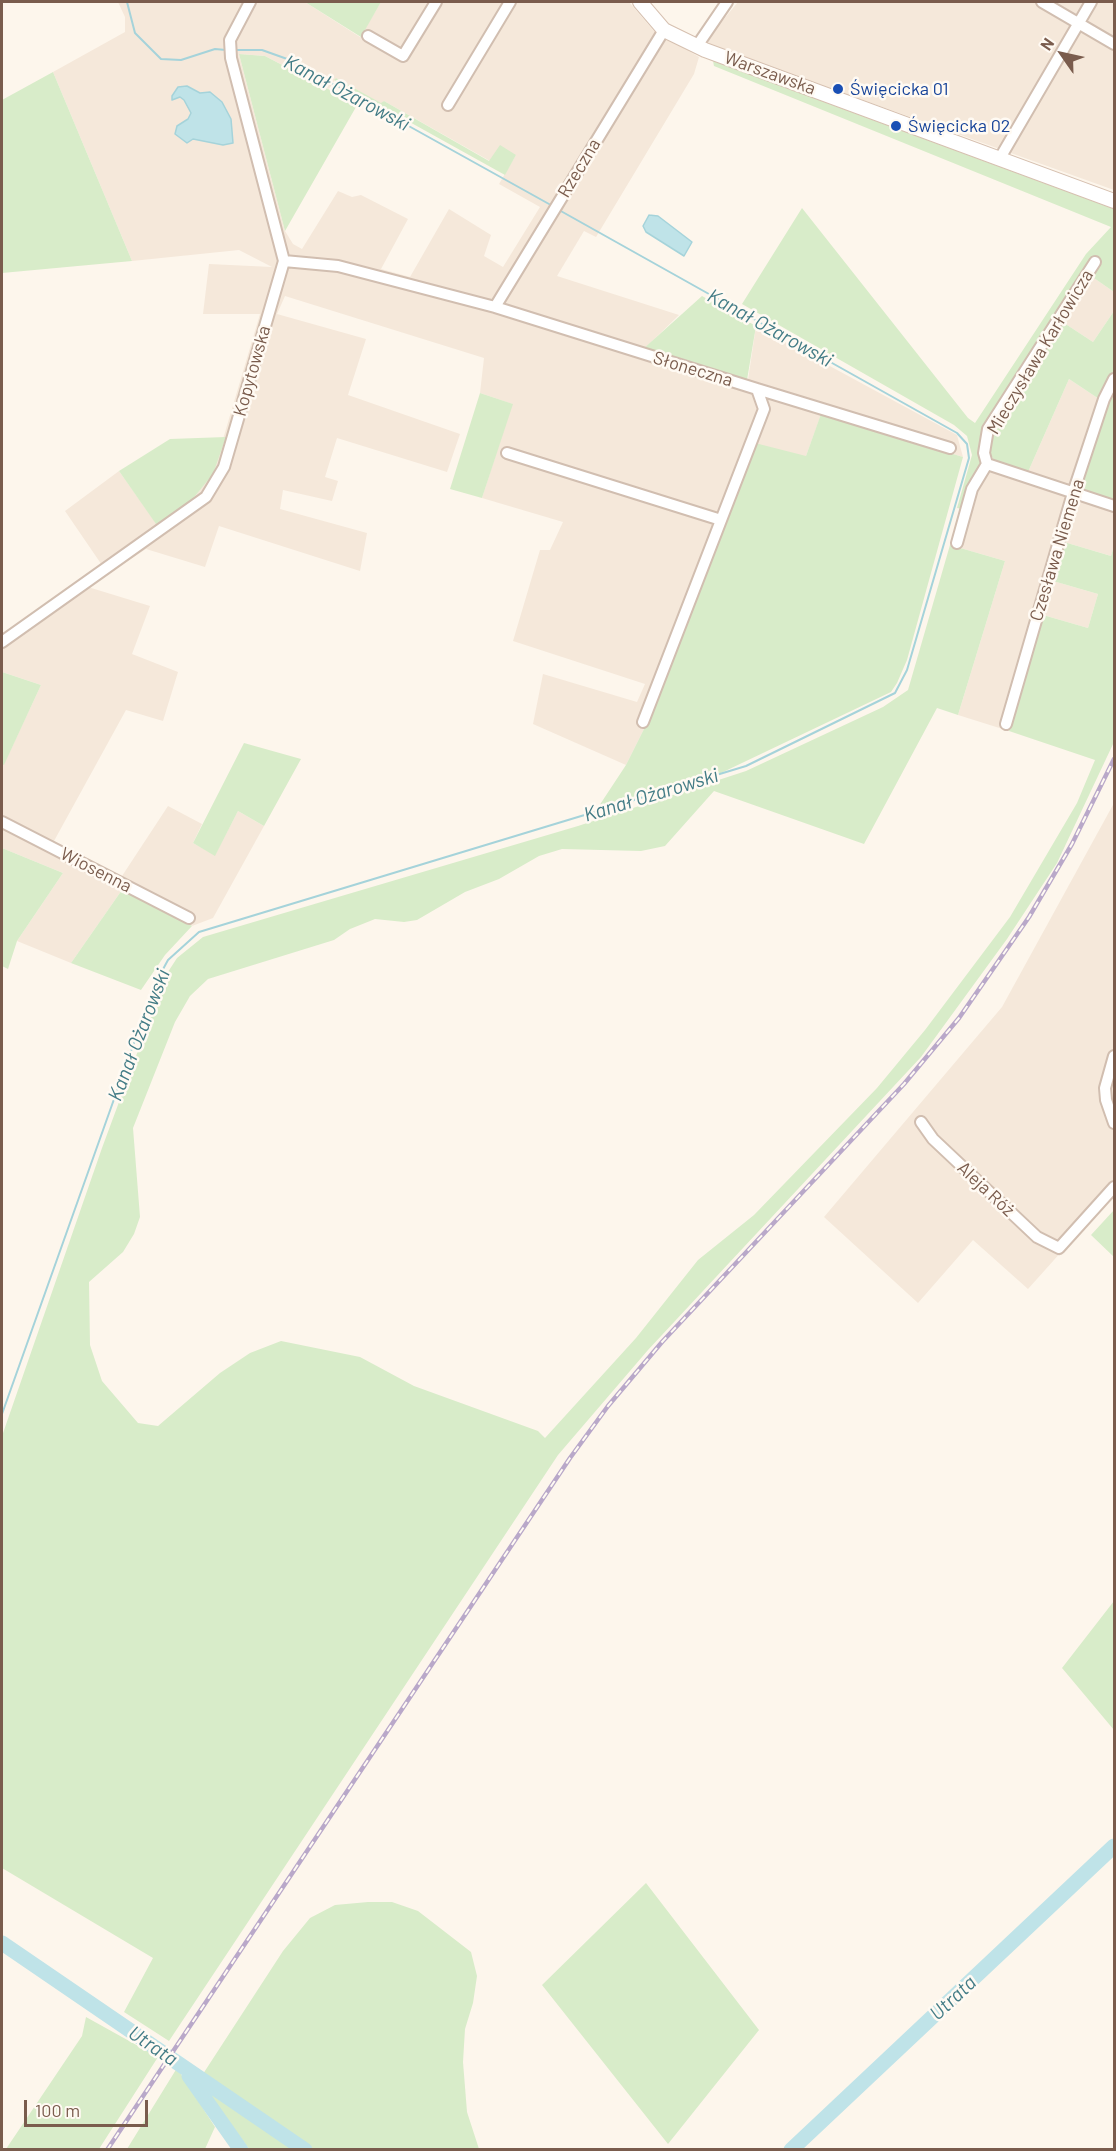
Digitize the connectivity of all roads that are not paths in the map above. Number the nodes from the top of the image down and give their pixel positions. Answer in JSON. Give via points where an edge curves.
{"nodes":[{"id":1,"x":250,"y":2,"type":"edge"},
{"id":2,"x":436,"y":2,"type":"edge"},
{"id":3,"x":510,"y":2,"type":"edge"},
{"id":4,"x":640,"y":2,"type":"edge"},
{"id":5,"x":727,"y":2,"type":"edge"},
{"id":6,"x":1042,"y":2,"type":"edge"},
{"id":7,"x":1091,"y":2,"type":"edge"},
{"id":8,"x":1078,"y":23,"type":"junction"},
{"id":9,"x":664,"y":30,"type":"junction"},
{"id":10,"x":368,"y":36,"type":"dead end"},
{"id":11,"x":1114,"y":44,"type":"edge"},
{"id":12,"x":697,"y":46,"type":"junction"},
{"id":13,"x":448,"y":105,"type":"dead end"},
{"id":14,"x":1000,"y":158,"type":"junction"},
{"id":15,"x":1114,"y":201,"type":"edge"},
{"id":16,"x":284,"y":261,"type":"junction"},
{"id":17,"x":1095,"y":262,"type":"dead end"},
{"id":18,"x":495,"y":307,"type":"junction"},
{"id":19,"x":1114,"y":379,"type":"edge"},
{"id":20,"x":757,"y":389,"type":"junction"},
{"id":21,"x":950,"y":448,"type":"dead end"},
{"id":22,"x":507,"y":453,"type":"dead end"},
{"id":23,"x":987,"y":464,"type":"junction"},
{"id":24,"x":1073,"y":493,"type":"junction"},
{"id":25,"x":1114,"y":506,"type":"edge"},
{"id":26,"x":721,"y":520,"type":"junction"},
{"id":27,"x":957,"y":543,"type":"dead end"},
{"id":28,"x":2,"y":642,"type":"edge"},
{"id":29,"x":643,"y":723,"type":"dead end"},
{"id":30,"x":1006,"y":724,"type":"dead end"},
{"id":31,"x":2,"y":822,"type":"edge"},
{"id":32,"x":189,"y":918,"type":"dead end"},
{"id":33,"x":1114,"y":1056,"type":"edge"},
{"id":34,"x":921,"y":1122,"type":"dead end"},
{"id":35,"x":1114,"y":1123,"type":"edge"},
{"id":36,"x":1114,"y":1186,"type":"edge"}],
"edges":[{"from":1,"to":16,"type":"street","via":[[230,40],[231,50]]},
{"from":2,"to":10,"type":"street","via":[[402,56]]},
{"from":3,"to":13,"type":"street"},
{"from":4,"to":9,"type":"main road","name":"Warszawska"},
{"from":5,"to":12,"type":"street"},
{"from":6,"to":8,"type":"street"},
{"from":7,"to":8,"type":"street"},
{"from":8,"to":11,"type":"street"},
{"from":8,"to":14,"type":"street"},
{"from":9,"to":12,"type":"main road","name":"Warszawska"},
{"from":9,"to":18,"type":"street","name":"Rzeczna"},
{"from":12,"to":14,"type":"main road","name":"Warszawska"},
{"from":14,"to":15,"type":"main road","name":"Warszawska"},
{"from":16,"to":18,"type":"street","name":"Słoneczna","via":[[338,266]]},
{"from":16,"to":28,"type":"street","name":"Kopytowska","via":[[224,467],[206,497]]},
{"from":17,"to":23,"type":"street","name":"Mieczysława Karłowicza","via":[[988,429],[984,453]]},
{"from":18,"to":20,"type":"street","name":"Słoneczna"},
{"from":19,"to":24,"type":"street","name":"Czesława Niemena"},
{"from":20,"to":21,"type":"street"},
{"from":20,"to":26,"type":"street","name":"Słoneczna","via":[[764,409]]},
{"from":22,"to":26,"type":"street"},
{"from":23,"to":24,"type":"street"},
{"from":23,"to":27,"type":"street","via":[[972,489]]},
{"from":24,"to":25,"type":"street"},
{"from":24,"to":30,"type":"street","name":"Czesława Niemena"},
{"from":26,"to":29,"type":"street","name":"Słoneczna"},
{"from":31,"to":32,"type":"street","name":"Wiosenna"},
{"from":33,"to":35,"type":"street","via":[[1105,1088]]},
{"from":34,"to":36,"type":"street","name":"Aleja Róż","via":[[933,1139],[1037,1237],[1059,1248]]}]}
